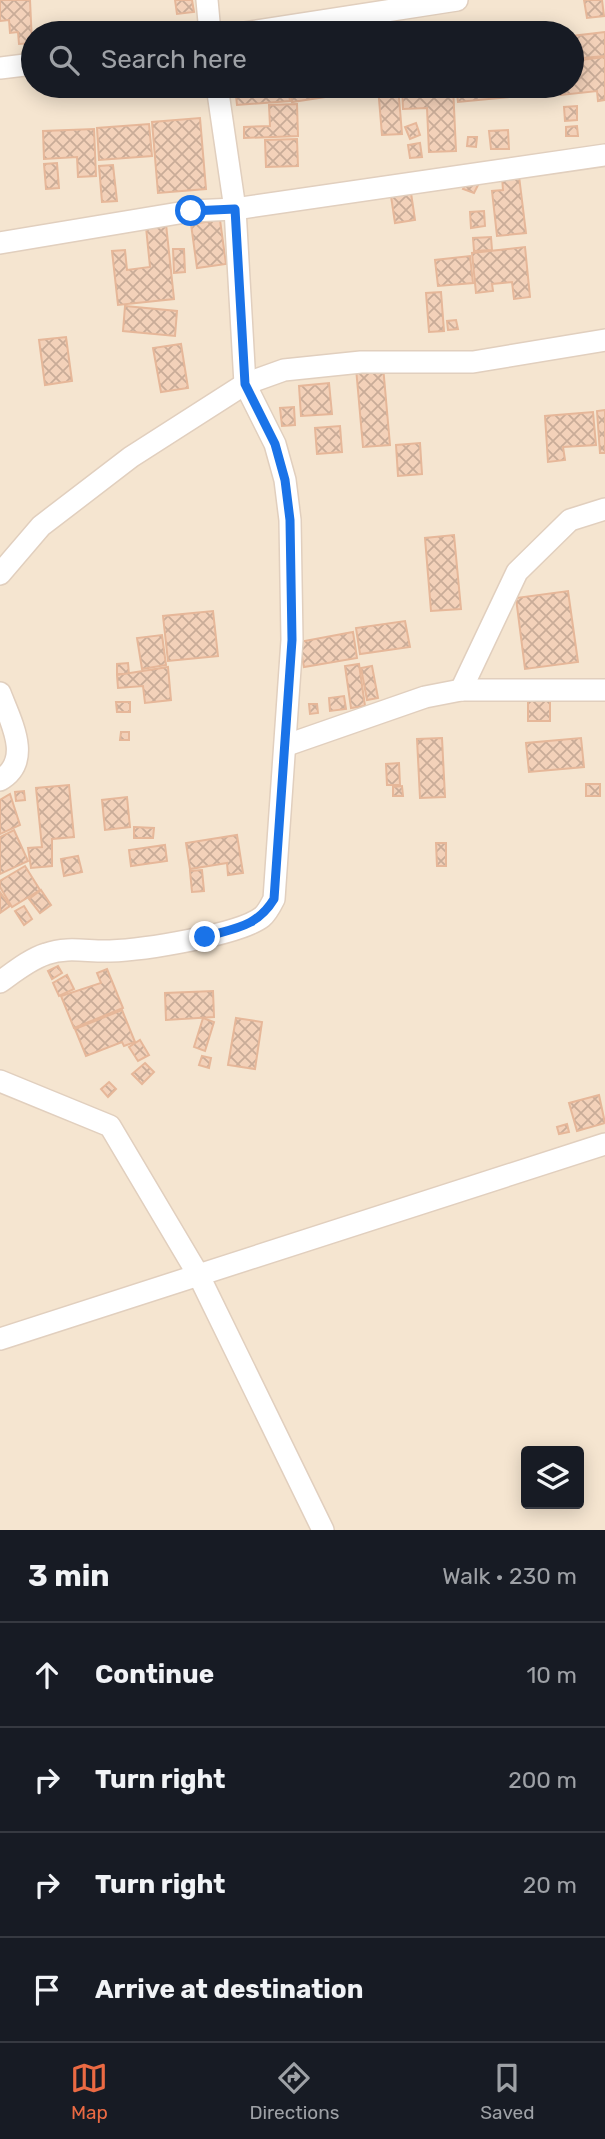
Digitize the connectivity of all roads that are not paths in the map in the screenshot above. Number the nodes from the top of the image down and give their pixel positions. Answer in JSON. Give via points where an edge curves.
{"nodes":[{"id":1,"x":207,"y":0,"type":"edge"},
{"id":2,"x":457,"y":0,"type":"edge"},
{"id":3,"x":209,"y":21,"type":"edge"},
{"id":4,"x":321,"y":21,"type":"edge"},
{"id":5,"x":21,"y":65,"type":"edge"},
{"id":6,"x":0,"y":68,"type":"edge"},
{"id":7,"x":219,"y":98,"type":"edge"},
{"id":8,"x":605,"y":155,"type":"edge"},
{"id":9,"x":235,"y":209,"type":"junction"},
{"id":10,"x":0,"y":243,"type":"edge"},
{"id":11,"x":605,"y":341,"type":"edge"},
{"id":12,"x":245,"y":384,"type":"junction"},
{"id":13,"x":605,"y":509,"type":"edge"},
{"id":14,"x":0,"y":574,"type":"edge"},
{"id":15,"x":461,"y":690,"type":"junction"},
{"id":16,"x":605,"y":690,"type":"edge"},
{"id":17,"x":0,"y":693,"type":"edge"},
{"id":18,"x":287,"y":745,"type":"junction"},
{"id":19,"x":0,"y":780,"type":"edge"},
{"id":20,"x":0,"y":982,"type":"edge"},
{"id":21,"x":0,"y":1081,"type":"edge"},
{"id":22,"x":605,"y":1143,"type":"edge"},
{"id":23,"x":199,"y":1276,"type":"junction"},
{"id":24,"x":0,"y":1339,"type":"edge"},
{"id":25,"x":323,"y":1530,"type":"edge"}],
"edges":[{"from":1,"to":3,"type":"street"},
{"from":2,"to":4,"type":"street"},
{"from":5,"to":6,"type":"street"},
{"from":7,"to":9,"type":"street"},
{"from":8,"to":9,"type":"street"},
{"from":9,"to":10,"type":"street","via":[[191,211]]},
{"from":9,"to":12,"type":"street"},
{"from":11,"to":12,"type":"street","via":[[473,362],[362,362],[284,370]]},
{"from":12,"to":14,"type":"street","via":[[131,457],[41,526]]},
{"from":12,"to":18,"type":"street","via":[[275,444],[290,520],[292,640]]},
{"from":13,"to":15,"type":"street","via":[[570,520],[517,572]]},
{"from":15,"to":16,"type":"street"},
{"from":15,"to":18,"type":"street","via":[[425,697]]},
{"from":17,"to":19,"type":"street","via":[[17,738],[18,756],[12,773]]},
{"from":18,"to":20,"type":"street","via":[[274,899],[264,916],[205,937],[110,951],[79,948],[46,954]]},
{"from":21,"to":23,"type":"street","via":[[110,1126]]},
{"from":22,"to":23,"type":"street"},
{"from":23,"to":24,"type":"street"},
{"from":23,"to":25,"type":"street"}]}
